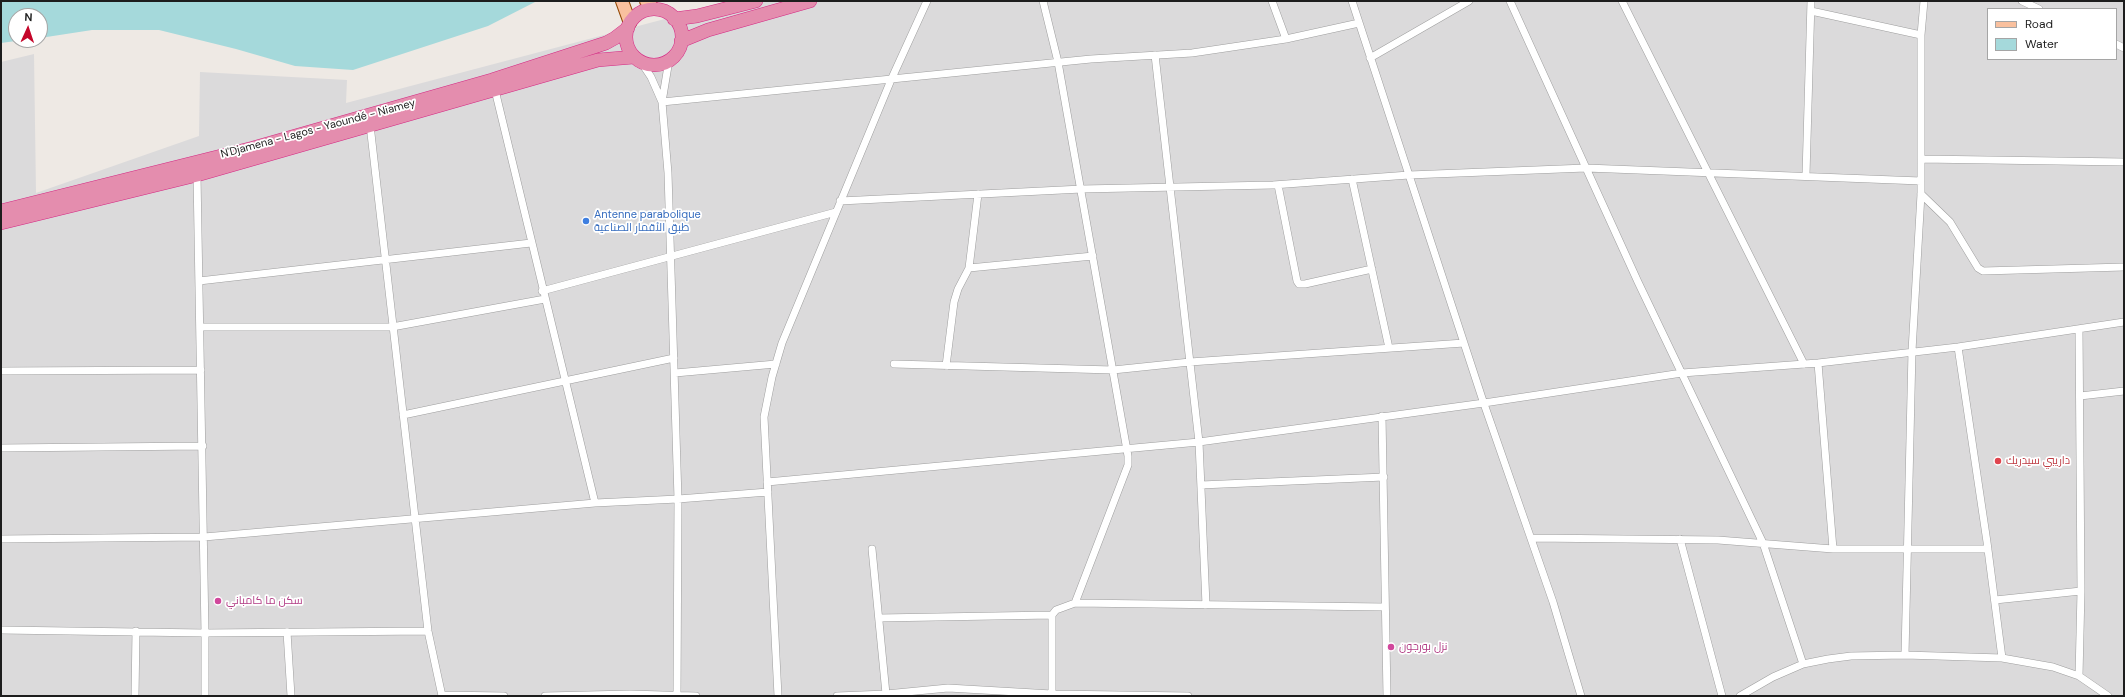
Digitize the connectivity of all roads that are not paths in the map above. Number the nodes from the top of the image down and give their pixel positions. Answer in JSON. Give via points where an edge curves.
{"nodes":[{"id":1,"x":622,"y":1,"type":"edge"},
{"id":2,"x":756,"y":1,"type":"edge"},
{"id":3,"x":810,"y":1,"type":"edge"},
{"id":4,"x":927,"y":1,"type":"edge"},
{"id":5,"x":1043,"y":1,"type":"edge"},
{"id":6,"x":1272,"y":1,"type":"edge"},
{"id":7,"x":1352,"y":1,"type":"edge"},
{"id":8,"x":1470,"y":1,"type":"edge"},
{"id":9,"x":1510,"y":1,"type":"edge"},
{"id":10,"x":1622,"y":1,"type":"edge"},
{"id":11,"x":1811,"y":1,"type":"edge"},
{"id":12,"x":1924,"y":1,"type":"edge"},
{"id":13,"x":2022,"y":1,"type":"edge"},
{"id":14,"x":650,"y":5,"type":"edge"},
{"id":15,"x":2037,"y":8,"type":"edge"},
{"id":16,"x":1811,"y":11,"type":"junction"},
{"id":17,"x":674,"y":19,"type":"junction"},
{"id":18,"x":1359,"y":23,"type":"junction"},
{"id":19,"x":629,"y":25,"type":"junction"},
{"id":20,"x":1921,"y":35,"type":"junction"},
{"id":21,"x":1286,"y":39,"type":"junction"},
{"id":22,"x":681,"y":41,"type":"junction"},
{"id":23,"x":1155,"y":55,"type":"junction"},
{"id":24,"x":1370,"y":58,"type":"junction"},
{"id":25,"x":637,"y":60,"type":"junction"},
{"id":26,"x":669,"y":60,"type":"junction"},
{"id":27,"x":1058,"y":62,"type":"junction"},
{"id":28,"x":891,"y":80,"type":"junction"},
{"id":29,"x":495,"y":90,"type":"junction"},
{"id":30,"x":662,"y":102,"type":"junction"},
{"id":31,"x":370,"y":125,"type":"junction"},
{"id":32,"x":1921,"y":159,"type":"junction"},
{"id":33,"x":2124,"y":162,"type":"edge"},
{"id":34,"x":1586,"y":168,"type":"junction"},
{"id":35,"x":1707,"y":173,"type":"junction"},
{"id":36,"x":197,"y":174,"type":"junction"},
{"id":37,"x":1410,"y":175,"type":"junction"},
{"id":38,"x":1806,"y":175,"type":"junction"},
{"id":39,"x":1352,"y":179,"type":"junction"},
{"id":40,"x":1921,"y":181,"type":"junction"},
{"id":41,"x":137,"y":183,"type":"junction"},
{"id":42,"x":1278,"y":185,"type":"junction"},
{"id":43,"x":1168,"y":187,"type":"junction"},
{"id":44,"x":1082,"y":189,"type":"junction"},
{"id":45,"x":978,"y":194,"type":"junction"},
{"id":46,"x":1921,"y":194,"type":"junction"},
{"id":47,"x":840,"y":202,"type":"junction"},
{"id":48,"x":1,"y":211,"type":"edge"},
{"id":49,"x":836,"y":212,"type":"junction"},
{"id":50,"x":1,"y":223,"type":"edge"},
{"id":51,"x":531,"y":243,"type":"junction"},
{"id":52,"x":671,"y":256,"type":"junction"},
{"id":53,"x":1093,"y":256,"type":"junction"},
{"id":54,"x":385,"y":261,"type":"junction"},
{"id":55,"x":2124,"y":267,"type":"edge"},
{"id":56,"x":969,"y":268,"type":"junction"},
{"id":57,"x":1372,"y":269,"type":"junction"},
{"id":58,"x":199,"y":281,"type":"junction"},
{"id":59,"x":542,"y":291,"type":"junction"},
{"id":60,"x":545,"y":299,"type":"junction"},
{"id":61,"x":2124,"y":322,"type":"edge"},
{"id":62,"x":200,"y":327,"type":"junction"},
{"id":63,"x":392,"y":327,"type":"junction"},
{"id":64,"x":2079,"y":329,"type":"junction"},
{"id":65,"x":1464,"y":343,"type":"junction"},
{"id":66,"x":1958,"y":347,"type":"junction"},
{"id":67,"x":1389,"y":348,"type":"junction"},
{"id":68,"x":1912,"y":351,"type":"junction"},
{"id":69,"x":674,"y":358,"type":"junction"},
{"id":70,"x":1190,"y":362,"type":"junction"},
{"id":71,"x":1818,"y":363,"type":"junction"},
{"id":72,"x":776,"y":364,"type":"junction"},
{"id":73,"x":894,"y":364,"type":"dead end"},
{"id":74,"x":1804,"y":364,"type":"junction"},
{"id":75,"x":946,"y":366,"type":"junction"},
{"id":76,"x":201,"y":370,"type":"junction"},
{"id":77,"x":1113,"y":370,"type":"junction"},
{"id":78,"x":1,"y":371,"type":"edge"},
{"id":79,"x":674,"y":372,"type":"junction"},
{"id":80,"x":1682,"y":373,"type":"junction"},
{"id":81,"x":566,"y":381,"type":"junction"},
{"id":82,"x":2124,"y":391,"type":"edge"},
{"id":83,"x":2080,"y":396,"type":"junction"},
{"id":84,"x":1484,"y":403,"type":"junction"},
{"id":85,"x":403,"y":415,"type":"junction"},
{"id":86,"x":1382,"y":416,"type":"junction"},
{"id":87,"x":1199,"y":442,"type":"junction"},
{"id":88,"x":202,"y":446,"type":"junction"},
{"id":89,"x":1,"y":448,"type":"edge"},
{"id":90,"x":1127,"y":448,"type":"junction"},
{"id":91,"x":1384,"y":477,"type":"junction"},
{"id":92,"x":768,"y":482,"type":"junction"},
{"id":93,"x":1201,"y":485,"type":"junction"},
{"id":94,"x":768,"y":492,"type":"junction"},
{"id":95,"x":678,"y":499,"type":"junction"},
{"id":96,"x":595,"y":503,"type":"junction"},
{"id":97,"x":417,"y":520,"type":"junction"},
{"id":98,"x":204,"y":537,"type":"junction"},
{"id":99,"x":1532,"y":538,"type":"junction"},
{"id":100,"x":1,"y":539,"type":"edge"},
{"id":101,"x":1680,"y":539,"type":"junction"},
{"id":102,"x":1763,"y":543,"type":"junction"},
{"id":103,"x":872,"y":549,"type":"dead end"},
{"id":104,"x":1832,"y":549,"type":"junction"},
{"id":105,"x":1988,"y":549,"type":"junction"},
{"id":106,"x":1907,"y":550,"type":"junction"},
{"id":107,"x":2081,"y":591,"type":"junction"},
{"id":108,"x":1995,"y":600,"type":"junction"},
{"id":109,"x":1075,"y":603,"type":"junction"},
{"id":110,"x":1206,"y":605,"type":"junction"},
{"id":111,"x":1385,"y":608,"type":"junction"},
{"id":112,"x":1052,"y":615,"type":"junction"},
{"id":113,"x":879,"y":618,"type":"junction"},
{"id":114,"x":1,"y":630,"type":"edge"},
{"id":115,"x":136,"y":631,"type":"junction"},
{"id":116,"x":428,"y":631,"type":"junction"},
{"id":117,"x":287,"y":632,"type":"junction"},
{"id":118,"x":206,"y":633,"type":"junction"},
{"id":119,"x":1904,"y":655,"type":"junction"},
{"id":120,"x":2002,"y":658,"type":"junction"},
{"id":121,"x":1802,"y":664,"type":"junction"},
{"id":122,"x":2079,"y":676,"type":"junction"},
{"id":123,"x":886,"y":694,"type":"junction"},
{"id":124,"x":1052,"y":695,"type":"edge"},
{"id":125,"x":135,"y":696,"type":"edge"},
{"id":126,"x":205,"y":696,"type":"edge"},
{"id":127,"x":291,"y":696,"type":"edge"},
{"id":128,"x":442,"y":696,"type":"edge"},
{"id":129,"x":504,"y":696,"type":"edge"},
{"id":130,"x":545,"y":696,"type":"edge"},
{"id":131,"x":677,"y":696,"type":"edge"},
{"id":132,"x":696,"y":696,"type":"edge"},
{"id":133,"x":778,"y":696,"type":"edge"},
{"id":134,"x":837,"y":696,"type":"edge"},
{"id":135,"x":867,"y":696,"type":"edge"},
{"id":136,"x":1188,"y":696,"type":"edge"},
{"id":137,"x":1387,"y":696,"type":"edge"},
{"id":138,"x":1581,"y":696,"type":"edge"},
{"id":139,"x":1722,"y":696,"type":"edge"},
{"id":140,"x":1740,"y":696,"type":"edge"},
{"id":141,"x":2108,"y":696,"type":"edge"}],
"edges":[{"from":1,"to":19,"type":"main road"},
{"from":2,"to":17,"type":"highway"},
{"from":3,"to":22,"type":"highway","via":[[708,30]]},
{"from":4,"to":28,"type":"street"},
{"from":5,"to":27,"type":"street"},
{"from":6,"to":21,"type":"street"},
{"from":7,"to":18,"type":"street"},
{"from":8,"to":24,"type":"street"},
{"from":9,"to":34,"type":"street"},
{"from":10,"to":35,"type":"street"},
{"from":11,"to":16,"type":"street"},
{"from":12,"to":20,"type":"street"},
{"from":13,"to":15,"type":"street"},
{"from":14,"to":17,"type":"highway"},
{"from":14,"to":19,"type":"highway"},
{"from":16,"to":20,"type":"street"},
{"from":16,"to":38,"type":"street"},
{"from":17,"to":22,"type":"highway","via":[[680,29]]},
{"from":18,"to":21,"type":"street"},
{"from":18,"to":24,"type":"street"},
{"from":19,"to":25,"type":"highway","via":[[627,44]]},
{"from":19,"to":41,"type":"highway","name":"N'Djamena - Lagos - Yaoundé - Niamey","via":[[621,34],[606,43],[492,80]]},
{"from":20,"to":32,"type":"street"},
{"from":21,"to":23,"type":"street","via":[[1192,53]]},
{"from":22,"to":26,"type":"highway","via":[[677,52]]},
{"from":23,"to":27,"type":"street"},
{"from":23,"to":43,"type":"street"},
{"from":24,"to":37,"type":"street"},
{"from":25,"to":26,"type":"highway","via":[[658,64]]},
{"from":25,"to":29,"type":"highway","name":"N'Djamena - Lagos - Yaoundé - Niamey","via":[[598,60]]},
{"from":25,"to":30,"type":"street","via":[[651,77]]},
{"from":26,"to":30,"type":"street"},
{"from":27,"to":28,"type":"street"},
{"from":27,"to":44,"type":"street"},
{"from":28,"to":30,"type":"street"},
{"from":28,"to":47,"type":"street"},
{"from":29,"to":31,"type":"highway","name":"N'Djamena - Lagos - Yaoundé - Niamey"},
{"from":29,"to":51,"type":"street"},
{"from":30,"to":52,"type":"street"},
{"from":31,"to":36,"type":"highway","name":"N'Djamena - Lagos - Yaoundé - Niamey"},
{"from":31,"to":54,"type":"street"},
{"from":32,"to":33,"type":"street"},
{"from":32,"to":40,"type":"street"},
{"from":34,"to":35,"type":"street"},
{"from":34,"to":37,"type":"street"},
{"from":34,"to":80,"type":"street"},
{"from":35,"to":38,"type":"street"},
{"from":35,"to":74,"type":"street"},
{"from":36,"to":41,"type":"highway","name":"N'Djamena - Lagos - Yaoundé - Niamey"},
{"from":36,"to":58,"type":"street"},
{"from":37,"to":39,"type":"street"},
{"from":37,"to":65,"type":"street"},
{"from":38,"to":40,"type":"street"},
{"from":39,"to":42,"type":"street"},
{"from":39,"to":57,"type":"street"},
{"from":40,"to":46,"type":"street"},
{"from":41,"to":48,"type":"highway","name":"N'Djamena - Lagos - Yaoundé - Niamey"},
{"from":41,"to":50,"type":"highway","name":"N'Djamena - Lagos - Yaoundé - Niamey"},
{"from":42,"to":43,"type":"street"},
{"from":42,"to":57,"type":"street","via":[[1299,284]]},
{"from":43,"to":44,"type":"street"},
{"from":43,"to":70,"type":"street"},
{"from":44,"to":45,"type":"street"},
{"from":44,"to":53,"type":"street"},
{"from":45,"to":47,"type":"street"},
{"from":45,"to":56,"type":"street"},
{"from":46,"to":55,"type":"street","via":[[1950,222],[1978,268],[1983,271]]},
{"from":46,"to":68,"type":"street"},
{"from":47,"to":49,"type":"street"},
{"from":49,"to":52,"type":"street"},
{"from":49,"to":72,"type":"street","via":[[782,343]]},
{"from":51,"to":54,"type":"street"},
{"from":51,"to":59,"type":"street"},
{"from":52,"to":59,"type":"street"},
{"from":52,"to":69,"type":"street"},
{"from":53,"to":56,"type":"street"},
{"from":53,"to":77,"type":"street"},
{"from":54,"to":58,"type":"street"},
{"from":54,"to":63,"type":"street"},
{"from":56,"to":75,"type":"street","via":[[954,302]]},
{"from":57,"to":67,"type":"street"},
{"from":58,"to":62,"type":"street"},
{"from":59,"to":60,"type":"street"},
{"from":60,"to":63,"type":"street"},
{"from":60,"to":81,"type":"street"},
{"from":61,"to":64,"type":"street"},
{"from":62,"to":63,"type":"street"},
{"from":62,"to":76,"type":"street"},
{"from":63,"to":85,"type":"street"},
{"from":64,"to":66,"type":"street"},
{"from":64,"to":83,"type":"street"},
{"from":65,"to":67,"type":"street"},
{"from":65,"to":84,"type":"street"},
{"from":66,"to":68,"type":"street"},
{"from":66,"to":105,"type":"street"},
{"from":67,"to":70,"type":"street"},
{"from":68,"to":71,"type":"street"},
{"from":68,"to":106,"type":"street"},
{"from":69,"to":79,"type":"street"},
{"from":69,"to":81,"type":"street"},
{"from":70,"to":77,"type":"street"},
{"from":70,"to":87,"type":"street"},
{"from":71,"to":74,"type":"street"},
{"from":71,"to":104,"type":"street"},
{"from":72,"to":79,"type":"street"},
{"from":72,"to":92,"type":"street","via":[[764,417]]},
{"from":73,"to":75,"type":"street"},
{"from":74,"to":80,"type":"street"},
{"from":75,"to":77,"type":"street"},
{"from":76,"to":78,"type":"street"},
{"from":76,"to":88,"type":"street"},
{"from":77,"to":90,"type":"street"},
{"from":79,"to":95,"type":"street"},
{"from":80,"to":84,"type":"street"},
{"from":80,"to":102,"type":"street"},
{"from":81,"to":85,"type":"street"},
{"from":81,"to":96,"type":"street"},
{"from":82,"to":83,"type":"street"},
{"from":83,"to":107,"type":"street"},
{"from":84,"to":86,"type":"street"},
{"from":84,"to":99,"type":"street"},
{"from":85,"to":97,"type":"street"},
{"from":86,"to":87,"type":"street"},
{"from":86,"to":91,"type":"street"},
{"from":87,"to":90,"type":"street"},
{"from":87,"to":93,"type":"street"},
{"from":88,"to":89,"type":"street"},
{"from":88,"to":98,"type":"street"},
{"from":90,"to":92,"type":"street"},
{"from":90,"to":109,"type":"street","via":[[1128,465]]},
{"from":91,"to":93,"type":"street"},
{"from":91,"to":111,"type":"street"},
{"from":92,"to":94,"type":"street"},
{"from":93,"to":110,"type":"street"},
{"from":94,"to":95,"type":"street"},
{"from":94,"to":133,"type":"street"},
{"from":95,"to":96,"type":"street"},
{"from":95,"to":131,"type":"street"},
{"from":96,"to":97,"type":"street"},
{"from":97,"to":98,"type":"street"},
{"from":97,"to":116,"type":"street"},
{"from":98,"to":100,"type":"street"},
{"from":98,"to":118,"type":"street"},
{"from":99,"to":101,"type":"street"},
{"from":99,"to":138,"type":"street"},
{"from":101,"to":102,"type":"street"},
{"from":101,"to":139,"type":"street"},
{"from":102,"to":104,"type":"street"},
{"from":102,"to":121,"type":"street"},
{"from":103,"to":113,"type":"street"},
{"from":104,"to":106,"type":"street"},
{"from":105,"to":106,"type":"street"},
{"from":105,"to":108,"type":"street"},
{"from":106,"to":119,"type":"street"},
{"from":107,"to":108,"type":"street"},
{"from":107,"to":122,"type":"street"},
{"from":108,"to":120,"type":"street"},
{"from":109,"to":110,"type":"street"},
{"from":109,"to":112,"type":"street","via":[[1056,610]]},
{"from":110,"to":111,"type":"street"},
{"from":111,"to":137,"type":"street"},
{"from":112,"to":113,"type":"street"},
{"from":112,"to":124,"type":"street"},
{"from":113,"to":123,"type":"street"},
{"from":114,"to":115,"type":"street"},
{"from":115,"to":118,"type":"street"},
{"from":115,"to":125,"type":"street"},
{"from":116,"to":117,"type":"street"},
{"from":116,"to":128,"type":"street"},
{"from":117,"to":118,"type":"street"},
{"from":117,"to":127,"type":"street"},
{"from":118,"to":126,"type":"street"},
{"from":119,"to":120,"type":"street"},
{"from":119,"to":121,"type":"street","via":[[1852,656]]},
{"from":120,"to":122,"type":"street","via":[[2053,667]]},
{"from":121,"to":140,"type":"street"},
{"from":122,"to":141,"type":"street"},
{"from":123,"to":124,"type":"street","via":[[948,688]]},
{"from":123,"to":135,"type":"street"},
{"from":124,"to":136,"type":"street"},
{"from":128,"to":129,"type":"street"},
{"from":130,"to":131,"type":"street"},
{"from":131,"to":132,"type":"street"},
{"from":134,"to":135,"type":"street"}]}
